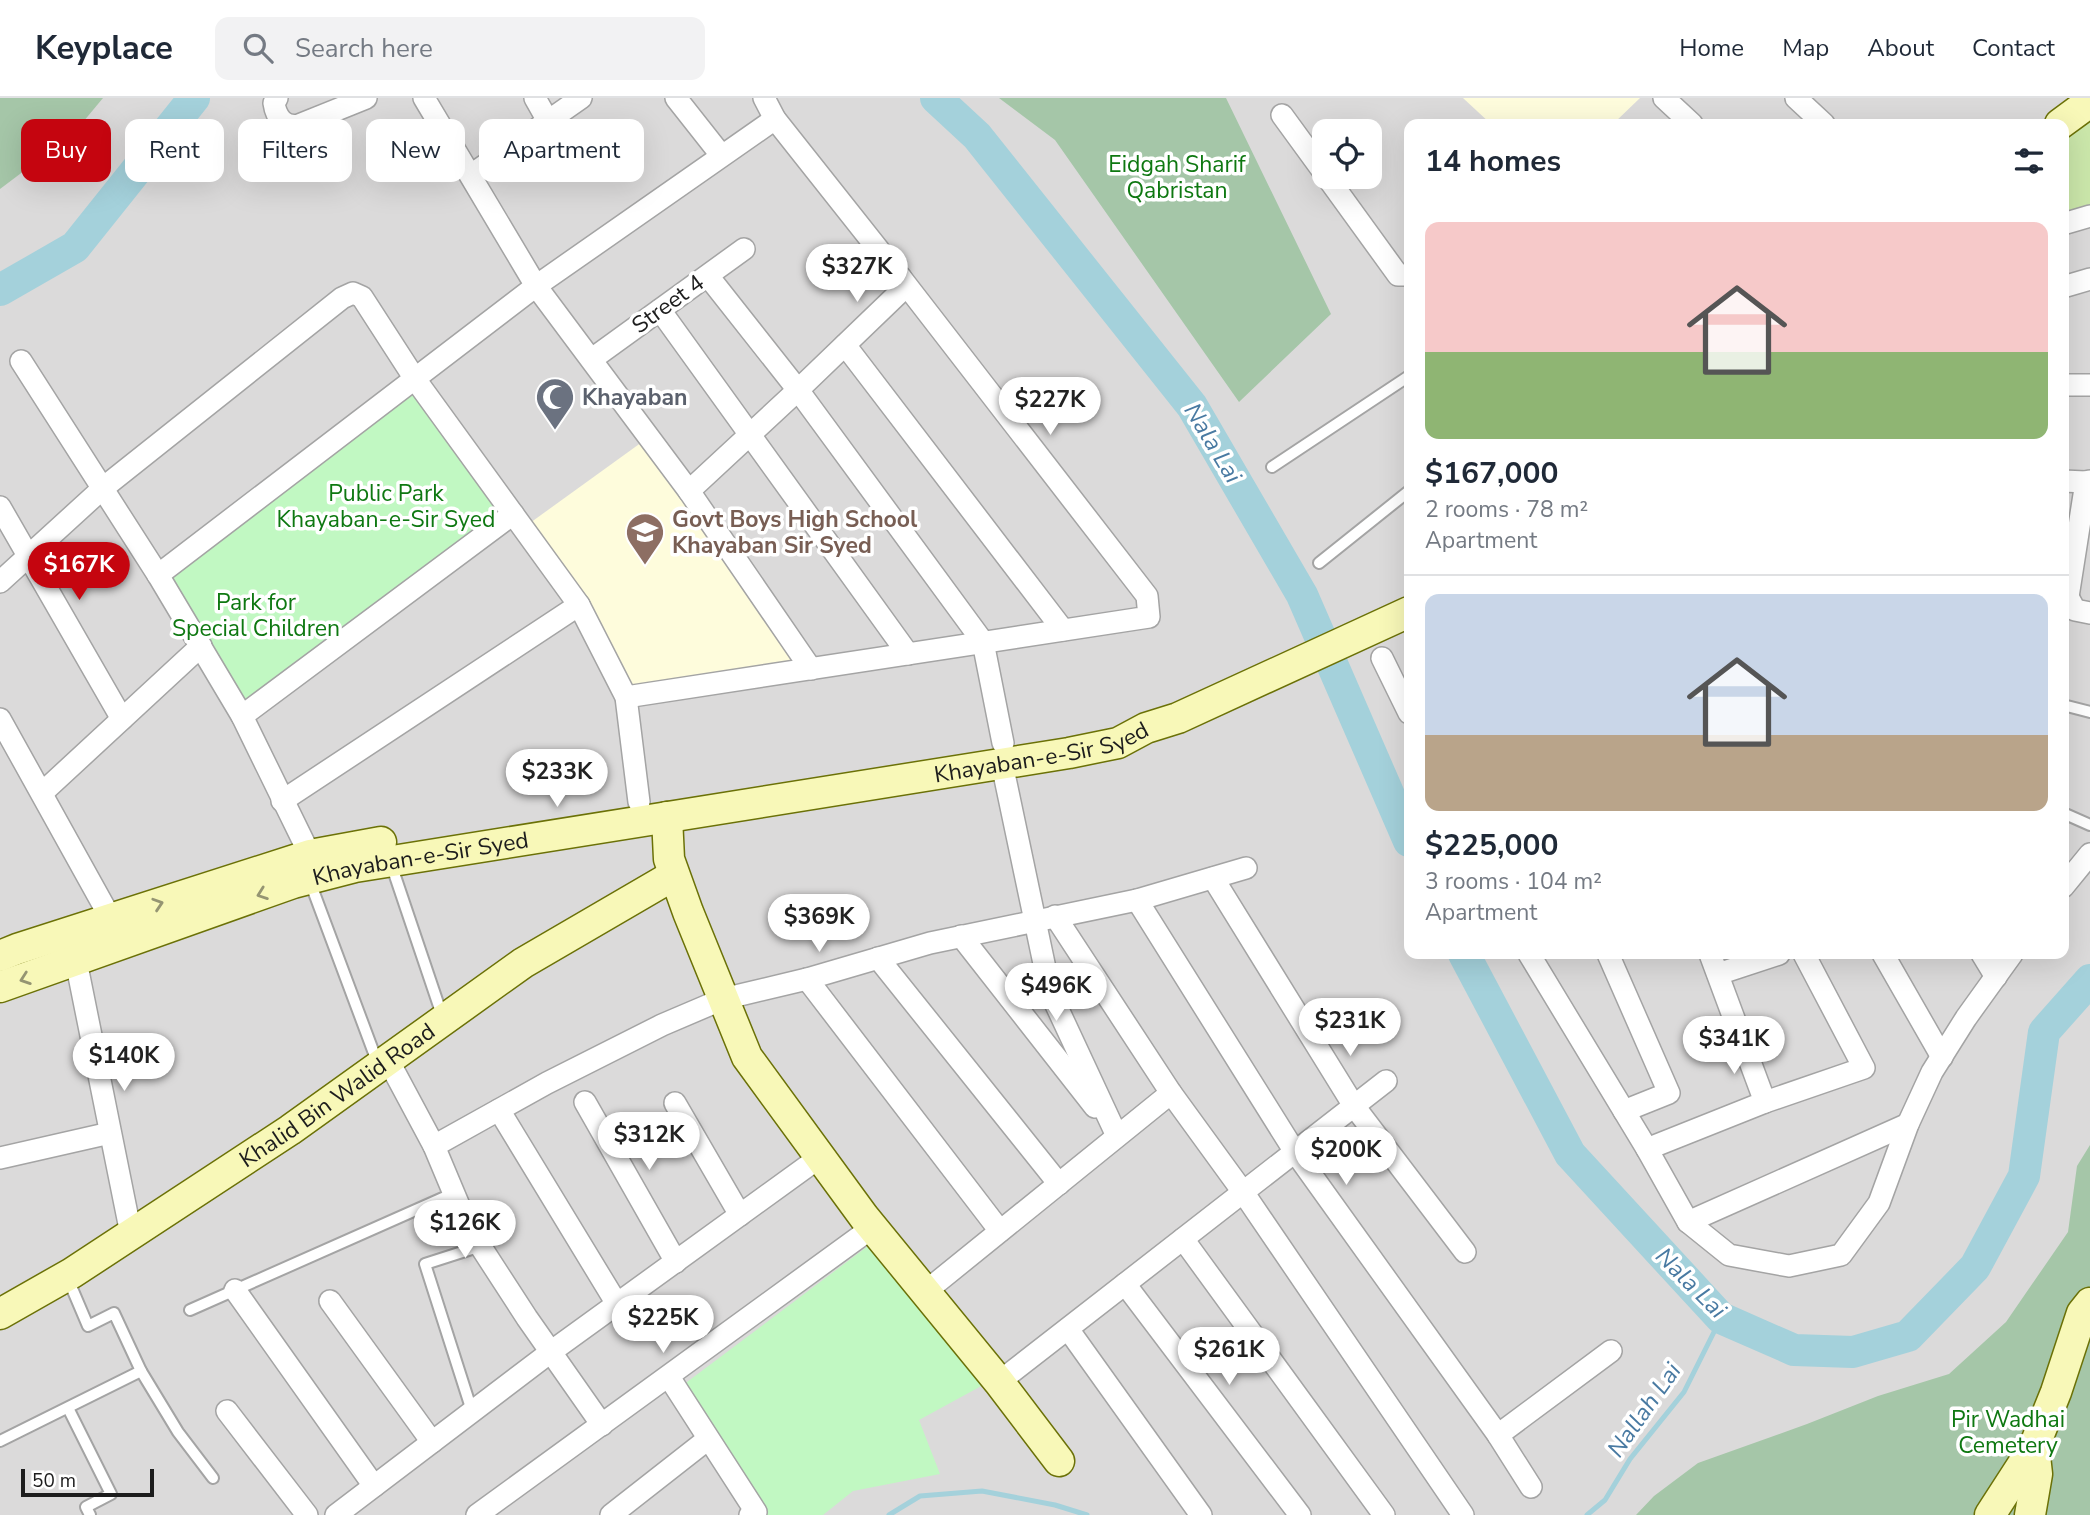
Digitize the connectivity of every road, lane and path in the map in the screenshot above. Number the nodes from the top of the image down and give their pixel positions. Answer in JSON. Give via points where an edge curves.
{"nodes":[{"id":1,"x":278,"y":98,"type":"edge"},
{"id":2,"x":366,"y":98,"type":"edge"},
{"id":3,"x":424,"y":98,"type":"edge"},
{"id":4,"x":535,"y":98,"type":"edge"},
{"id":5,"x":581,"y":98,"type":"edge"},
{"id":6,"x":676,"y":98,"type":"edge"},
{"id":7,"x":764,"y":98,"type":"edge"},
{"id":8,"x":1664,"y":98,"type":"edge"},
{"id":9,"x":1796,"y":98,"type":"edge"},
{"id":10,"x":2090,"y":102,"type":"edge"},
{"id":11,"x":1282,"y":115,"type":"dead end"},
{"id":12,"x":775,"y":118,"type":"junction"},
{"id":13,"x":547,"y":119,"type":"edge"},
{"id":14,"x":551,"y":119,"type":"edge"},
{"id":15,"x":1687,"y":119,"type":"edge"},
{"id":16,"x":1819,"y":119,"type":"edge"},
{"id":17,"x":2067,"y":119,"type":"edge"},
{"id":18,"x":721,"y":155,"type":"junction"},
{"id":19,"x":1312,"y":156,"type":"edge"},
{"id":20,"x":479,"y":169,"type":"edge"},
{"id":21,"x":471,"y":175,"type":"junction"},
{"id":22,"x":1336,"y":189,"type":"edge"},
{"id":23,"x":2090,"y":216,"type":"edge"},
{"id":24,"x":2069,"y":222,"type":"edge"},
{"id":25,"x":744,"y":249,"type":"dead end"},
{"id":26,"x":708,"y":276,"type":"junction"},
{"id":27,"x":1404,"y":277,"type":"edge"},
{"id":28,"x":901,"y":278,"type":"junction"},
{"id":29,"x":2090,"y":279,"type":"edge"},
{"id":30,"x":2069,"y":285,"type":"edge"},
{"id":31,"x":536,"y":286,"type":"junction"},
{"id":32,"x":660,"y":310,"type":"junction"},
{"id":33,"x":845,"y":345,"type":"junction"},
{"id":34,"x":592,"y":359,"type":"junction"},
{"id":35,"x":21,"y":361,"type":"dead end"},
{"id":36,"x":415,"y":379,"type":"junction"},
{"id":37,"x":1404,"y":379,"type":"edge"},
{"id":38,"x":2069,"y":385,"type":"edge"},
{"id":39,"x":2090,"y":385,"type":"edge"},
{"id":40,"x":798,"y":390,"type":"junction"},
{"id":41,"x":749,"y":435,"type":"junction"},
{"id":42,"x":1272,"y":467,"type":"dead end"},
{"id":43,"x":2069,"y":481,"type":"edge"},
{"id":44,"x":2088,"y":482,"type":"edge"},
{"id":45,"x":103,"y":488,"type":"junction"},
{"id":46,"x":689,"y":491,"type":"junction"},
{"id":47,"x":1404,"y":495,"type":"edge"},
{"id":48,"x":0,"y":507,"type":"edge"},
{"id":49,"x":513,"y":514,"type":"junction"},
{"id":50,"x":29,"y":556,"type":"junction"},
{"id":51,"x":1319,"y":563,"type":"dead end"},
{"id":52,"x":158,"y":575,"type":"junction"},
{"id":53,"x":2069,"y":581,"type":"edge"},
{"id":54,"x":0,"y":582,"type":"edge"},
{"id":55,"x":2069,"y":601,"type":"edge"},
{"id":56,"x":579,"y":605,"type":"junction"},
{"id":57,"x":1404,"y":613,"type":"edge"},
{"id":58,"x":2090,"y":613,"type":"edge"},
{"id":59,"x":1063,"y":629,"type":"junction"},
{"id":60,"x":983,"y":642,"type":"junction"},
{"id":61,"x":201,"y":646,"type":"junction"},
{"id":62,"x":908,"y":654,"type":"junction"},
{"id":63,"x":1382,"y":658,"type":"dead end"},
{"id":64,"x":811,"y":669,"type":"junction"},
{"id":65,"x":626,"y":698,"type":"junction"},
{"id":66,"x":1404,"y":703,"type":"edge"},
{"id":67,"x":2069,"y":707,"type":"edge"},
{"id":68,"x":2090,"y":712,"type":"edge"},
{"id":69,"x":242,"y":716,"type":"junction"},
{"id":70,"x":122,"y":719,"type":"junction"},
{"id":71,"x":0,"y":720,"type":"edge"},
{"id":72,"x":1002,"y":754,"type":"junction"},
{"id":73,"x":42,"y":793,"type":"junction"},
{"id":74,"x":282,"y":801,"type":"junction"},
{"id":75,"x":639,"y":802,"type":"junction"},
{"id":76,"x":2069,"y":816,"type":"edge"},
{"id":77,"x":667,"y":817,"type":"junction"},
{"id":78,"x":2090,"y":825,"type":"edge"},
{"id":79,"x":2090,"y":854,"type":"edge"},
{"id":80,"x":390,"y":861,"type":"junction"},
{"id":81,"x":309,"y":867,"type":"junction"},
{"id":82,"x":1245,"y":869,"type":"dead end"},
{"id":83,"x":674,"y":875,"type":"junction"},
{"id":84,"x":1213,"y":878,"type":"junction"},
{"id":85,"x":2069,"y":880,"type":"edge"},
{"id":86,"x":1137,"y":900,"type":"junction"},
{"id":87,"x":1045,"y":918,"type":"junction"},
{"id":88,"x":111,"y":919,"type":"junction"},
{"id":89,"x":961,"y":936,"type":"junction"},
{"id":90,"x":0,"y":956,"type":"edge"},
{"id":91,"x":878,"y":958,"type":"junction"},
{"id":92,"x":1531,"y":959,"type":"edge"},
{"id":93,"x":1610,"y":959,"type":"edge"},
{"id":94,"x":1746,"y":959,"type":"edge"},
{"id":95,"x":1807,"y":959,"type":"edge"},
{"id":96,"x":1885,"y":959,"type":"edge"},
{"id":97,"x":1986,"y":959,"type":"edge"},
{"id":98,"x":2009,"y":959,"type":"edge"},
{"id":99,"x":76,"y":961,"type":"junction"},
{"id":100,"x":1714,"y":964,"type":"edge"},
{"id":101,"x":1996,"y":977,"type":"junction"},
{"id":102,"x":807,"y":979,"type":"junction"},
{"id":103,"x":0,"y":987,"type":"edge"},
{"id":104,"x":723,"y":999,"type":"junction"},
{"id":105,"x":443,"y":1020,"type":"junction"},
{"id":106,"x":1942,"y":1057,"type":"junction"},
{"id":107,"x":384,"y":1063,"type":"junction"},
{"id":108,"x":1386,"y":1081,"type":"dead end"},
{"id":109,"x":1171,"y":1093,"type":"junction"},
{"id":110,"x":585,"y":1102,"type":"dead end"},
{"id":111,"x":1765,"y":1102,"type":"junction"},
{"id":112,"x":675,"y":1103,"type":"dead end"},
{"id":113,"x":1354,"y":1105,"type":"junction"},
{"id":114,"x":499,"y":1110,"type":"junction"},
{"id":115,"x":1624,"y":1111,"type":"junction"},
{"id":116,"x":1908,"y":1124,"type":"junction"},
{"id":117,"x":110,"y":1133,"type":"junction"},
{"id":118,"x":1117,"y":1136,"type":"junction"},
{"id":119,"x":434,"y":1146,"type":"junction"},
{"id":120,"x":1647,"y":1149,"type":"junction"},
{"id":121,"x":1295,"y":1152,"type":"junction"},
{"id":122,"x":820,"y":1157,"type":"junction"},
{"id":123,"x":0,"y":1158,"type":"edge"},
{"id":124,"x":1059,"y":1184,"type":"junction"},
{"id":125,"x":1243,"y":1192,"type":"junction"},
{"id":126,"x":454,"y":1194,"type":"junction"},
{"id":127,"x":740,"y":1215,"type":"junction"},
{"id":128,"x":1688,"y":1222,"type":"junction"},
{"id":129,"x":873,"y":1227,"type":"junction"},
{"id":130,"x":1000,"y":1231,"type":"junction"},
{"id":131,"x":131,"y":1234,"type":"junction"},
{"id":132,"x":1183,"y":1239,"type":"junction"},
{"id":133,"x":481,"y":1246,"type":"junction"},
{"id":134,"x":1465,"y":1252,"type":"dead end"},
{"id":135,"x":676,"y":1262,"type":"junction"},
{"id":136,"x":66,"y":1276,"type":"junction"},
{"id":137,"x":1125,"y":1284,"type":"junction"},
{"id":138,"x":235,"y":1290,"type":"junction"},
{"id":139,"x":925,"y":1292,"type":"junction"},
{"id":140,"x":330,"y":1301,"type":"dead end"},
{"id":141,"x":2090,"y":1303,"type":"edge"},
{"id":142,"x":617,"y":1304,"type":"junction"},
{"id":143,"x":190,"y":1310,"type":"dead end"},
{"id":144,"x":0,"y":1314,"type":"edge"},
{"id":145,"x":1068,"y":1329,"type":"junction"},
{"id":146,"x":552,"y":1351,"type":"junction"},
{"id":147,"x":1611,"y":1351,"type":"dead end"},
{"id":148,"x":141,"y":1371,"type":"junction"},
{"id":149,"x":669,"y":1377,"type":"junction"},
{"id":150,"x":999,"y":1382,"type":"junction"},
{"id":151,"x":68,"y":1408,"type":"junction"},
{"id":152,"x":228,"y":1411,"type":"dead end"},
{"id":153,"x":472,"y":1412,"type":"junction"},
{"id":154,"x":602,"y":1424,"type":"junction"},
{"id":155,"x":1498,"y":1435,"type":"junction"},
{"id":156,"x":708,"y":1438,"type":"junction"},
{"id":157,"x":0,"y":1441,"type":"edge"},
{"id":158,"x":432,"y":1442,"type":"junction"},
{"id":159,"x":2034,"y":1447,"type":"junction"},
{"id":160,"x":1059,"y":1461,"type":"dead end"},
{"id":161,"x":213,"y":1478,"type":"dead end"},
{"id":162,"x":374,"y":1486,"type":"junction"},
{"id":163,"x":1531,"y":1487,"type":"dead end"},
{"id":164,"x":90,"y":1515,"type":"edge"},
{"id":165,"x":307,"y":1515,"type":"edge"},
{"id":166,"x":336,"y":1515,"type":"edge"},
{"id":167,"x":477,"y":1515,"type":"edge"},
{"id":168,"x":611,"y":1515,"type":"edge"},
{"id":169,"x":750,"y":1515,"type":"edge"},
{"id":170,"x":1201,"y":1515,"type":"edge"},
{"id":171,"x":1300,"y":1515,"type":"edge"},
{"id":172,"x":1384,"y":1515,"type":"edge"},
{"id":173,"x":1463,"y":1515,"type":"edge"},
{"id":174,"x":1990,"y":1515,"type":"edge"},
{"id":175,"x":2030,"y":1515,"type":"edge"}],
"edges":[{"from":1,"to":2,"type":"street","via":[[275,111],[290,126]]},
{"from":3,"to":21,"type":"street"},
{"from":4,"to":13,"type":"street"},
{"from":5,"to":14,"type":"street"},
{"from":6,"to":18,"type":"street"},
{"from":7,"to":12,"type":"street"},
{"from":8,"to":15,"type":"street"},
{"from":9,"to":16,"type":"street"},
{"from":10,"to":17,"type":"main road"},
{"from":11,"to":19,"type":"street"},
{"from":12,"to":18,"type":"street"},
{"from":12,"to":28,"type":"street"},
{"from":18,"to":31,"type":"street"},
{"from":20,"to":21,"type":"street"},
{"from":21,"to":31,"type":"street"},
{"from":22,"to":27,"type":"street","via":[[1398,275]]},
{"from":23,"to":24,"type":"street"},
{"from":25,"to":26,"type":"street","name":"Street 4"},
{"from":26,"to":32,"type":"street","name":"Street 4"},
{"from":26,"to":40,"type":"street"},
{"from":28,"to":33,"type":"street","via":[[901,291]]},
{"from":28,"to":59,"type":"street","via":[[1147,596],[1149,617]]},
{"from":29,"to":30,"type":"street"},
{"from":31,"to":34,"type":"street"},
{"from":31,"to":36,"type":"street"},
{"from":32,"to":34,"type":"street","name":"Street 4"},
{"from":32,"to":41,"type":"street"},
{"from":33,"to":40,"type":"street"},
{"from":33,"to":59,"type":"street"},
{"from":34,"to":46,"type":"street"},
{"from":35,"to":45,"type":"street"},
{"from":36,"to":45,"type":"street","via":[[362,297],[354,293]]},
{"from":36,"to":49,"type":"street"},
{"from":36,"to":52,"type":"street"},
{"from":37,"to":42,"type":"lane"},
{"from":38,"to":39,"type":"street"},
{"from":40,"to":41,"type":"street"},
{"from":40,"to":60,"type":"street"},
{"from":41,"to":46,"type":"street"},
{"from":41,"to":62,"type":"street"},
{"from":43,"to":44,"type":"street"},
{"from":44,"to":53,"type":"street"},
{"from":45,"to":50,"type":"street"},
{"from":45,"to":52,"type":"street"},
{"from":46,"to":64,"type":"street"},
{"from":47,"to":51,"type":"lane"},
{"from":48,"to":50,"type":"street"},
{"from":49,"to":56,"type":"street"},
{"from":49,"to":69,"type":"street"},
{"from":50,"to":54,"type":"street"},
{"from":50,"to":70,"type":"street"},
{"from":52,"to":61,"type":"street"},
{"from":55,"to":58,"type":"street","via":[[2076,610]]},
{"from":56,"to":65,"type":"street"},
{"from":56,"to":74,"type":"street"},
{"from":57,"to":72,"type":"main road","name":"Khayaban-e-Sir Syed","via":[[1118,743],[1069,754]]},
{"from":59,"to":60,"type":"street"},
{"from":60,"to":62,"type":"street"},
{"from":60,"to":72,"type":"street"},
{"from":61,"to":69,"type":"street"},
{"from":61,"to":70,"type":"street"},
{"from":62,"to":64,"type":"street"},
{"from":63,"to":66,"type":"street"},
{"from":64,"to":65,"type":"street"},
{"from":65,"to":75,"type":"street"},
{"from":67,"to":68,"type":"lane"},
{"from":69,"to":74,"type":"street"},
{"from":70,"to":73,"type":"street"},
{"from":71,"to":73,"type":"street"},
{"from":72,"to":75,"type":"main road","name":"Khayaban-e-Sir Syed"},
{"from":72,"to":77,"type":"main road","name":"Khayaban-e-Sir Syed"},
{"from":72,"to":87,"type":"street"},
{"from":73,"to":88,"type":"street"},
{"from":74,"to":81,"type":"street"},
{"from":75,"to":81,"type":"main road","name":"Khayaban-e-Sir Syed","via":[[359,845]]},
{"from":76,"to":78,"type":"lane"},
{"from":77,"to":80,"type":"main road","name":"Khayaban-e-Sir Syed"},
{"from":77,"to":83,"type":"main road"},
{"from":79,"to":85,"type":"street"},
{"from":80,"to":81,"type":"main road","name":"Khayaban-e-Sir Syed"},
{"from":80,"to":105,"type":"lane"},
{"from":88,"to":81,"type":"main road","name":"Khayaban-e-Sir Syed","one_way":true},
{"from":81,"to":99,"type":"main road","name":"Khayaban-e-Sir Syed","one_way":true},
{"from":81,"to":107,"type":"lane"},
{"from":82,"to":84,"type":"street"},
{"from":83,"to":104,"type":"main road"},
{"from":83,"to":105,"type":"main road","name":"Khalid Bin Walid Road","via":[[523,963]]},
{"from":84,"to":86,"type":"street"},
{"from":84,"to":113,"type":"street"},
{"from":86,"to":87,"type":"street"},
{"from":86,"to":121,"type":"street"},
{"from":87,"to":89,"type":"street"},
{"from":87,"to":109,"type":"street"},
{"from":87,"to":118,"type":"street","via":[[1049,992]]},
{"from":88,"to":90,"type":"main road","name":"Khayaban-e-Sir Syed"},
{"from":89,"to":91,"type":"street"},
{"from":89,"to":118,"type":"street"},
{"from":91,"to":102,"type":"street"},
{"from":91,"to":124,"type":"street"},
{"from":92,"to":115,"type":"street"},
{"from":93,"to":115,"type":"street","via":[[1669,1093]]},
{"from":94,"to":100,"type":"street"},
{"from":95,"to":111,"type":"street","via":[[1864,1068]]},
{"from":96,"to":106,"type":"street"},
{"from":97,"to":101,"type":"street"},
{"from":98,"to":101,"type":"street"},
{"from":99,"to":103,"type":"main road","name":"Khayaban-e-Sir Syed","one_way":true},
{"from":99,"to":117,"type":"street"},
{"from":100,"to":111,"type":"street"},
{"from":101,"to":106,"type":"street"},
{"from":102,"to":104,"type":"street"},
{"from":102,"to":130,"type":"street"},
{"from":104,"to":114,"type":"street","via":[[662,1025]]},
{"from":104,"to":122,"type":"main road","via":[[747,1057]]},
{"from":105,"to":107,"type":"main road","name":"Khalid Bin Walid Road"},
{"from":106,"to":116,"type":"street"},
{"from":107,"to":119,"type":"street"},
{"from":107,"to":131,"type":"main road","name":"Khalid Bin Walid Road"},
{"from":108,"to":113,"type":"street"},
{"from":109,"to":118,"type":"street"},
{"from":109,"to":125,"type":"street"},
{"from":110,"to":135,"type":"street"},
{"from":111,"to":120,"type":"street"},
{"from":112,"to":127,"type":"street"},
{"from":113,"to":121,"type":"street"},
{"from":113,"to":134,"type":"street"},
{"from":114,"to":119,"type":"street"},
{"from":114,"to":142,"type":"street"},
{"from":115,"to":120,"type":"street"},
{"from":116,"to":128,"type":"street"},
{"from":116,"to":128,"type":"street","via":[[1878,1203],[1841,1255],[1789,1266],[1729,1255]]},
{"from":117,"to":123,"type":"street"},
{"from":117,"to":131,"type":"street"},
{"from":118,"to":124,"type":"street"},
{"from":119,"to":126,"type":"street"},
{"from":120,"to":128,"type":"street"},
{"from":121,"to":125,"type":"street"},
{"from":121,"to":155,"type":"street"},
{"from":122,"to":127,"type":"street"},
{"from":122,"to":129,"type":"main road"},
{"from":124,"to":130,"type":"street"},
{"from":125,"to":132,"type":"street"},
{"from":125,"to":173,"type":"street"},
{"from":126,"to":133,"type":"street"},
{"from":126,"to":138,"type":"lane"},
{"from":127,"to":135,"type":"street"},
{"from":129,"to":139,"type":"main road"},
{"from":129,"to":149,"type":"street"},
{"from":130,"to":139,"type":"street"},
{"from":131,"to":136,"type":"main road","name":"Khalid Bin Walid Road"},
{"from":132,"to":137,"type":"street"},
{"from":132,"to":172,"type":"street"},
{"from":133,"to":146,"type":"street"},
{"from":133,"to":153,"type":"lane","via":[[425,1264]]},
{"from":135,"to":142,"type":"street"},
{"from":136,"to":144,"type":"main road","name":"Khalid Bin Walid Road"},
{"from":136,"to":148,"type":"lane","via":[[88,1326],[114,1313]]},
{"from":137,"to":145,"type":"street"},
{"from":137,"to":171,"type":"street"},
{"from":138,"to":143,"type":"lane"},
{"from":138,"to":162,"type":"street"},
{"from":139,"to":150,"type":"main road"},
{"from":140,"to":158,"type":"street"},
{"from":141,"to":159,"type":"main road","via":[[2082,1313]]},
{"from":142,"to":146,"type":"street"},
{"from":145,"to":150,"type":"street"},
{"from":145,"to":170,"type":"street"},
{"from":146,"to":153,"type":"street"},
{"from":146,"to":154,"type":"street"},
{"from":147,"to":155,"type":"street"},
{"from":148,"to":151,"type":"lane"},
{"from":148,"to":161,"type":"lane"},
{"from":149,"to":154,"type":"street"},
{"from":149,"to":156,"type":"street"},
{"from":150,"to":160,"type":"main road"},
{"from":151,"to":157,"type":"lane"},
{"from":151,"to":164,"type":"lane","via":[[111,1494],[86,1507]]},
{"from":152,"to":165,"type":"street"},
{"from":153,"to":158,"type":"street"},
{"from":154,"to":167,"type":"street"},
{"from":155,"to":163,"type":"street"},
{"from":156,"to":168,"type":"street"},
{"from":156,"to":169,"type":"street","via":[[756,1512]]},
{"from":158,"to":162,"type":"street"},
{"from":159,"to":174,"type":"main road"},
{"from":159,"to":175,"type":"main road","via":[[2037,1474]]},
{"from":162,"to":166,"type":"street"}]}
